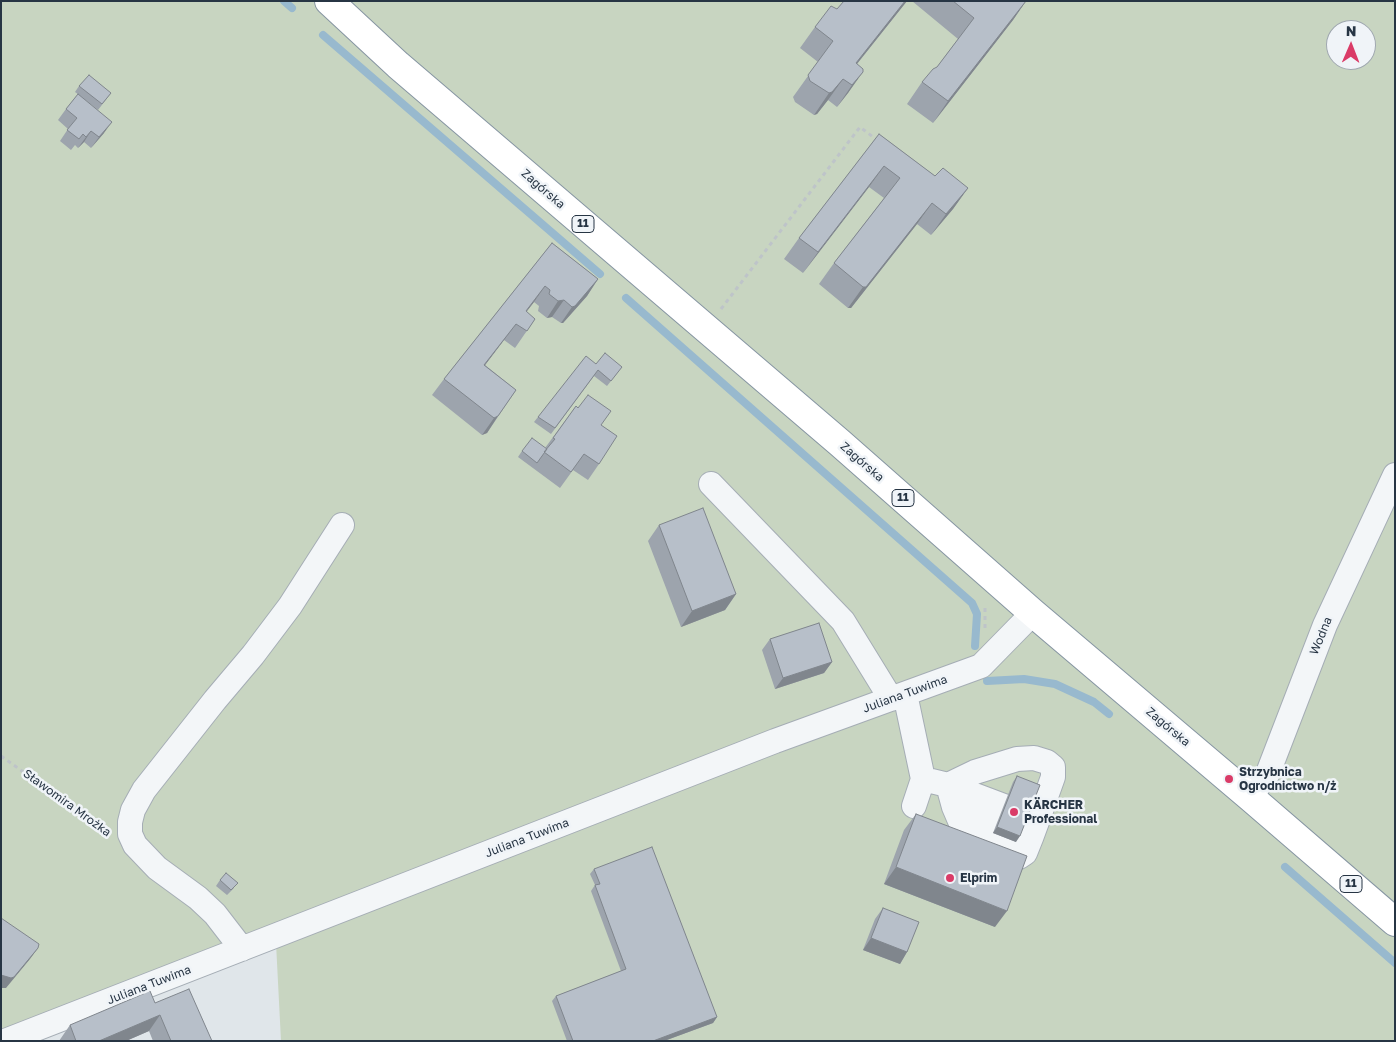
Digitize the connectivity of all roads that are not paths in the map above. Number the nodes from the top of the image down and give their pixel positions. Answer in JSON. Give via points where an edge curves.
{"nodes":[{"id":1,"x":329,"y":1,"type":"edge"},
{"id":2,"x":1395,"y":475,"type":"edge"},
{"id":3,"x":711,"y":484,"type":"dead end"},
{"id":4,"x":342,"y":525,"type":"dead end"},
{"id":5,"x":1033,"y":613,"type":"junction"},
{"id":6,"x":898,"y":696,"type":"junction"},
{"id":7,"x":923,"y":779,"type":"junction"},
{"id":8,"x":948,"y":785,"type":"junction"},
{"id":9,"x":1250,"y":797,"type":"junction"},
{"id":10,"x":914,"y":806,"type":"dead end"},
{"id":11,"x":1038,"y":820,"type":"junction"},
{"id":12,"x":1395,"y":922,"type":"edge"},
{"id":13,"x":242,"y":949,"type":"junction"},
{"id":14,"x":5,"y":1041,"type":"edge"}],
"edges":[{"from":1,"to":5,"type":"highway","name":"Zagórska","number":"11","via":[[398,65],[840,443]]},
{"from":2,"to":9,"type":"street","name":"Wodna","via":[[1325,624],[1268,773]]},
{"from":3,"to":6,"type":"street","via":[[843,621]]},
{"from":4,"to":13,"type":"street","via":[[253,655],[144,790],[130,822],[130,834],[135,845],[157,868],[210,909]]},
{"from":5,"to":6,"type":"street","name":"Juliana Tuwima","via":[[980,666]]},
{"from":5,"to":9,"type":"highway","name":"Zagórska","number":"11"},
{"from":6,"to":7,"type":"street"},
{"from":6,"to":13,"type":"street","name":"Juliana Tuwima"},
{"from":7,"to":8,"type":"street"},
{"from":7,"to":10,"type":"street"},
{"from":8,"to":11,"type":"street","via":[[1007,789]]},
{"from":8,"to":11,"type":"street","via":[[960,821],[972,837],[994,849],[1019,857],[1025,853]]},
{"from":8,"to":11,"type":"street","via":[[1017,758],[1047,762],[1053,767],[1052,777]]},
{"from":9,"to":12,"type":"highway","name":"Zagórska","number":"11"},
{"from":13,"to":14,"type":"street","name":"Juliana Tuwima"}]}
